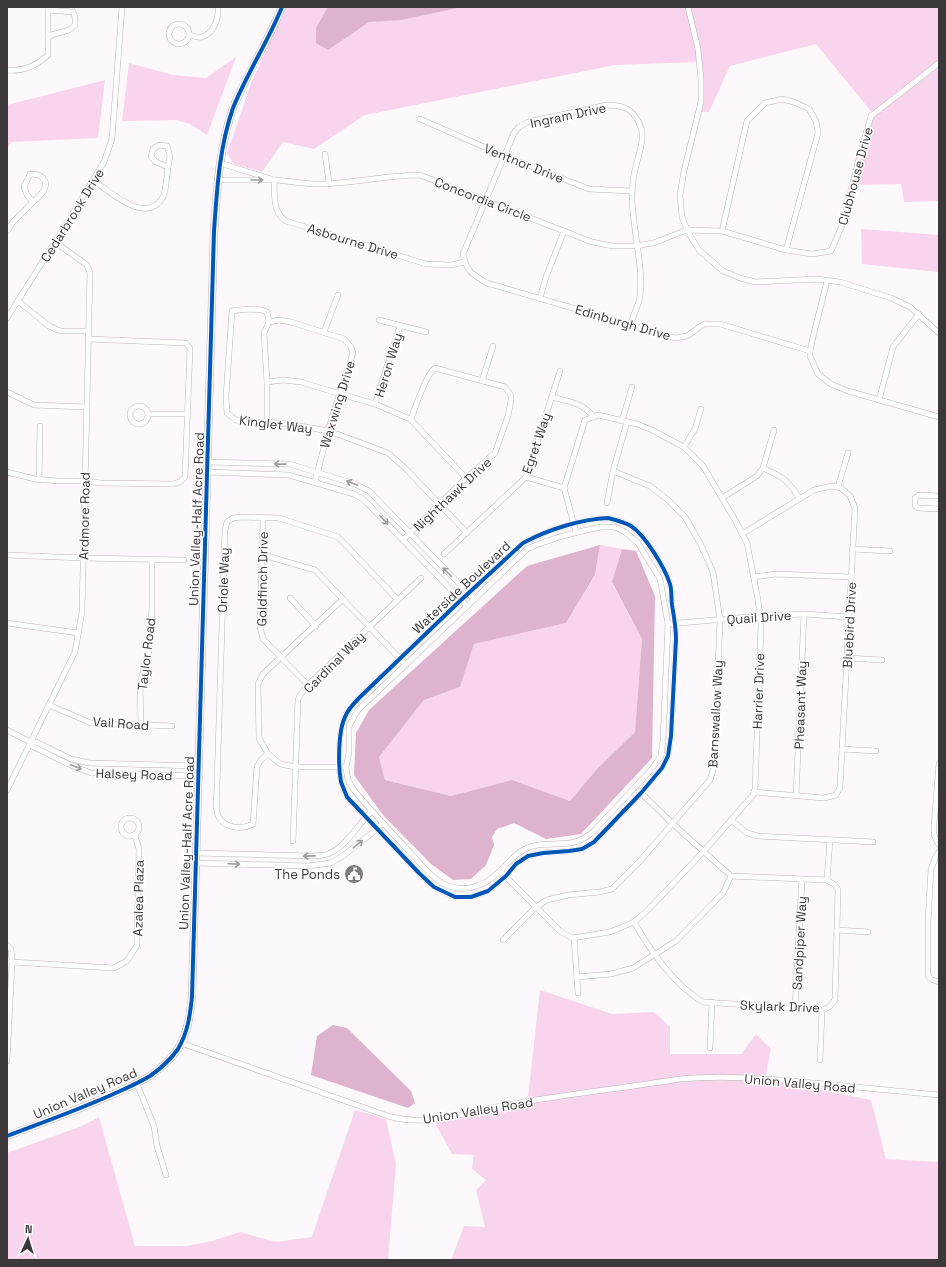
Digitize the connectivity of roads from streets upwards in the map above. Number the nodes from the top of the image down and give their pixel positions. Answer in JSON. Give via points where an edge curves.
{"nodes":[{"id":1,"x":122,"y":7,"type":"edge"},
{"id":2,"x":218,"y":7,"type":"edge"},
{"id":3,"x":282,"y":7,"type":"edge"},
{"id":4,"x":688,"y":7,"type":"edge"},
{"id":5,"x":48,"y":8,"type":"edge"},
{"id":6,"x":189,"y":35,"type":"dead end"},
{"id":7,"x":48,"y":36,"type":"junction"},
{"id":8,"x":939,"y":63,"type":"edge"},
{"id":9,"x":7,"y":70,"type":"edge"},
{"id":10,"x":420,"y":120,"type":"dead end"},
{"id":11,"x":325,"y":154,"type":"dead end"},
{"id":12,"x":504,"y":156,"type":"junction"},
{"id":13,"x":220,"y":163,"type":"junction"},
{"id":14,"x":168,"y":167,"type":"junction"},
{"id":15,"x":218,"y":180,"type":"junction"},
{"id":16,"x":274,"y":180,"type":"junction"},
{"id":17,"x":94,"y":181,"type":"junction"},
{"id":18,"x":329,"y":183,"type":"junction"},
{"id":19,"x":632,"y":191,"type":"junction"},
{"id":20,"x":486,"y":200,"type":"junction"},
{"id":21,"x":33,"y":202,"type":"junction"},
{"id":22,"x":687,"y":230,"type":"junction"},
{"id":23,"x":7,"y":231,"type":"edge"},
{"id":24,"x":564,"y":231,"type":"junction"},
{"id":25,"x":722,"y":231,"type":"junction"},
{"id":26,"x":55,"y":242,"type":"junction"},
{"id":27,"x":637,"y":246,"type":"junction"},
{"id":28,"x":786,"y":250,"type":"junction"},
{"id":29,"x":464,"y":262,"type":"junction"},
{"id":30,"x":827,"y":281,"type":"junction"},
{"id":31,"x":338,"y":295,"type":"dead end"},
{"id":32,"x":540,"y":298,"type":"junction"},
{"id":33,"x":18,"y":301,"type":"junction"},
{"id":34,"x":8,"y":314,"type":"edge"},
{"id":35,"x":919,"y":314,"type":"junction"},
{"id":36,"x":379,"y":320,"type":"dead end"},
{"id":37,"x":269,"y":322,"type":"junction"},
{"id":38,"x":630,"y":325,"type":"junction"},
{"id":39,"x":400,"y":326,"type":"junction"},
{"id":40,"x":88,"y":331,"type":"junction"},
{"id":41,"x":324,"y":332,"type":"junction"},
{"id":42,"x":426,"y":332,"type":"dead end"},
{"id":43,"x":939,"y":333,"type":"edge"},
{"id":44,"x":88,"y":339,"type":"junction"},
{"id":45,"x":493,"y":346,"type":"dead end"},
{"id":46,"x":810,"y":351,"type":"junction"},
{"id":47,"x":560,"y":371,"type":"dead end"},
{"id":48,"x":482,"y":381,"type":"junction"},
{"id":49,"x":267,"y":382,"type":"junction"},
{"id":50,"x":632,"y":387,"type":"dead end"},
{"id":51,"x":7,"y":392,"type":"edge"},
{"id":52,"x":340,"y":394,"type":"junction"},
{"id":53,"x":552,"y":397,"type":"junction"},
{"id":54,"x":879,"y":400,"type":"junction"},
{"id":55,"x":375,"y":404,"type":"junction"},
{"id":56,"x":87,"y":407,"type":"junction"},
{"id":57,"x":701,"y":409,"type":"dead end"},
{"id":58,"x":148,"y":414,"type":"dead end"},
{"id":59,"x":187,"y":414,"type":"junction"},
{"id":60,"x":594,"y":417,"type":"junction"},
{"id":61,"x":939,"y":417,"type":"edge"},
{"id":62,"x":411,"y":419,"type":"junction"},
{"id":63,"x":267,"y":422,"type":"junction"},
{"id":64,"x":625,"y":422,"type":"junction"},
{"id":65,"x":40,"y":426,"type":"dead end"},
{"id":66,"x":774,"y":430,"type":"dead end"},
{"id":67,"x":329,"y":431,"type":"junction"},
{"id":68,"x":684,"y":447,"type":"junction"},
{"id":69,"x":848,"y":453,"type":"dead end"},
{"id":70,"x":207,"y":462,"type":"junction"},
{"id":71,"x":245,"y":463,"type":"junction"},
{"id":72,"x":763,"y":468,"type":"junction"},
{"id":73,"x":613,"y":471,"type":"junction"},
{"id":74,"x":7,"y":472,"type":"edge"},
{"id":75,"x":207,"y":472,"type":"junction"},
{"id":76,"x":318,"y":472,"type":"junction"},
{"id":77,"x":244,"y":474,"type":"junction"},
{"id":78,"x":526,"y":477,"type":"junction"},
{"id":79,"x":466,"y":478,"type":"junction"},
{"id":80,"x":39,"y":480,"type":"junction"},
{"id":81,"x":85,"y":481,"type":"junction"},
{"id":82,"x":315,"y":482,"type":"junction"},
{"id":83,"x":838,"y":487,"type":"junction"},
{"id":84,"x":564,"y":488,"type":"junction"},
{"id":85,"x":939,"y":496,"type":"edge"},
{"id":86,"x":722,"y":498,"type":"junction"},
{"id":87,"x":800,"y":499,"type":"junction"},
{"id":88,"x":608,"y":503,"type":"dead end"},
{"id":89,"x":439,"y":504,"type":"junction"},
{"id":90,"x":939,"y":509,"type":"edge"},
{"id":91,"x":263,"y":518,"type":"junction"},
{"id":92,"x":574,"y":524,"type":"junction"},
{"id":93,"x":576,"y":532,"type":"junction"},
{"id":94,"x":467,"y":533,"type":"junction"},
{"id":95,"x":409,"y":534,"type":"junction"},
{"id":96,"x":742,"y":534,"type":"junction"},
{"id":97,"x":402,"y":540,"type":"junction"},
{"id":98,"x":852,"y":550,"type":"junction"},
{"id":99,"x":890,"y":552,"type":"dead end"},
{"id":100,"x":444,"y":554,"type":"dead end"},
{"id":101,"x":7,"y":555,"type":"edge"},
{"id":102,"x":262,"y":555,"type":"junction"},
{"id":103,"x":84,"y":558,"type":"junction"},
{"id":104,"x":152,"y":560,"type":"junction"},
{"id":105,"x":184,"y":560,"type":"dead end"},
{"id":106,"x":754,"y":577,"type":"junction"},
{"id":107,"x":851,"y":577,"type":"junction"},
{"id":108,"x":421,"y":578,"type":"dead end"},
{"id":109,"x":468,"y":593,"type":"junction"},
{"id":110,"x":290,"y":598,"type":"dead end"},
{"id":111,"x":343,"y":599,"type":"junction"},
{"id":112,"x":474,"y":599,"type":"junction"},
{"id":113,"x":398,"y":600,"type":"junction"},
{"id":114,"x":461,"y":600,"type":"junction"},
{"id":115,"x":467,"y":606,"type":"junction"},
{"id":116,"x":804,"y":614,"type":"junction"},
{"id":117,"x":760,"y":616,"type":"junction"},
{"id":118,"x":849,"y":617,"type":"junction"},
{"id":119,"x":720,"y":620,"type":"junction"},
{"id":120,"x":7,"y":623,"type":"edge"},
{"id":121,"x":668,"y":624,"type":"junction"},
{"id":122,"x":676,"y":624,"type":"junction"},
{"id":123,"x":316,"y":626,"type":"junction"},
{"id":124,"x":370,"y":627,"type":"junction"},
{"id":125,"x":78,"y":633,"type":"junction"},
{"id":126,"x":281,"y":658,"type":"junction"},
{"id":127,"x":400,"y":658,"type":"junction"},
{"id":128,"x":847,"y":658,"type":"junction"},
{"id":129,"x":882,"y":660,"type":"dead end"},
{"id":130,"x":406,"y":665,"type":"junction"},
{"id":131,"x":308,"y":685,"type":"junction"},
{"id":132,"x":49,"y":705,"type":"junction"},
{"id":133,"x":141,"y":725,"type":"junction"},
{"id":134,"x":172,"y":726,"type":"dead end"},
{"id":135,"x":7,"y":730,"type":"edge"},
{"id":136,"x":30,"y":742,"type":"junction"},
{"id":137,"x":842,"y":749,"type":"junction"},
{"id":138,"x":876,"y":751,"type":"dead end"},
{"id":139,"x":268,"y":754,"type":"junction"},
{"id":140,"x":939,"y":764,"type":"edge"},
{"id":141,"x":149,"y":765,"type":"junction"},
{"id":142,"x":198,"y":766,"type":"junction"},
{"id":143,"x":296,"y":767,"type":"junction"},
{"id":144,"x":339,"y":767,"type":"junction"},
{"id":145,"x":346,"y":768,"type":"junction"},
{"id":146,"x":150,"y":775,"type":"junction"},
{"id":147,"x":198,"y":776,"type":"junction"},
{"id":148,"x":634,"y":787,"type":"junction"},
{"id":149,"x":7,"y":790,"type":"edge"},
{"id":150,"x":754,"y":792,"type":"junction"},
{"id":151,"x":641,"y":793,"type":"junction"},
{"id":152,"x":796,"y":796,"type":"junction"},
{"id":153,"x":372,"y":811,"type":"junction"},
{"id":154,"x":365,"y":817,"type":"junction"},
{"id":155,"x":731,"y":820,"type":"junction"},
{"id":156,"x":383,"y":823,"type":"junction"},
{"id":157,"x":673,"y":824,"type":"junction"},
{"id":158,"x":377,"y":829,"type":"junction"},
{"id":159,"x":135,"y":836,"type":"dead end"},
{"id":160,"x":830,"y":840,"type":"junction"},
{"id":161,"x":293,"y":841,"type":"dead end"},
{"id":162,"x":873,"y":842,"type":"dead end"},
{"id":163,"x":939,"y":845,"type":"edge"},
{"id":164,"x":704,"y":851,"type":"junction"},
{"id":165,"x":196,"y":852,"type":"junction"},
{"id":166,"x":939,"y":852,"type":"edge"},
{"id":167,"x":195,"y":863,"type":"junction"},
{"id":168,"x":500,"y":871,"type":"junction"},
{"id":169,"x":506,"y":876,"type":"junction"},
{"id":170,"x":731,"y":876,"type":"junction"},
{"id":171,"x":802,"y":879,"type":"junction"},
{"id":172,"x":827,"y":880,"type":"junction"},
{"id":173,"x":536,"y":908,"type":"junction"},
{"id":174,"x":634,"y":922,"type":"junction"},
{"id":175,"x":837,"y":930,"type":"junction"},
{"id":176,"x":868,"y":932,"type":"dead end"},
{"id":177,"x":574,"y":938,"type":"junction"},
{"id":178,"x":503,"y":940,"type":"dead end"},
{"id":179,"x":7,"y":945,"type":"edge"},
{"id":180,"x":655,"y":955,"type":"junction"},
{"id":181,"x":12,"y":962,"type":"junction"},
{"id":182,"x":577,"y":977,"type":"junction"},
{"id":183,"x":939,"y":982,"type":"edge"},
{"id":184,"x":578,"y":993,"type":"dead end"},
{"id":185,"x":712,"y":1002,"type":"junction"},
{"id":186,"x":795,"y":1007,"type":"junction"},
{"id":187,"x":822,"y":1010,"type":"junction"},
{"id":188,"x":181,"y":1044,"type":"junction"},
{"id":189,"x":710,"y":1048,"type":"dead end"},
{"id":190,"x":820,"y":1060,"type":"dead end"},
{"id":191,"x":7,"y":1061,"type":"edge"},
{"id":192,"x":137,"y":1084,"type":"junction"},
{"id":193,"x":939,"y":1095,"type":"edge"},
{"id":194,"x":7,"y":1136,"type":"edge"},
{"id":195,"x":166,"y":1175,"type":"dead end"}],
"edges":[{"from":1,"to":17,"type":"street","name":"Cedarbrook Drive","via":[[112,139]]},
{"from":2,"to":6,"type":"street","via":[[218,20],[211,32],[201,37]]},
{"from":3,"to":13,"type":"street","name":"Union Valley-Half Acre Road","via":[[233,109]]},
{"from":4,"to":22,"type":"street","via":[[698,49],[701,102],[680,195],[682,217]]},
{"from":5,"to":7,"type":"street"},
{"from":5,"to":7,"type":"street","via":[[73,12],[75,25],[69,30]]},
{"from":7,"to":9,"type":"street","via":[[48,55],[40,62],[20,71]]},
{"from":8,"to":28,"type":"street","name":"Clubhouse Drive","via":[[871,116],[843,223],[831,251],[812,254]]},
{"from":10,"to":12,"type":"street","name":"Ventnor Drive"},
{"from":11,"to":18,"type":"street"},
{"from":12,"to":19,"type":"street","name":"Ventnor Drive","via":[[589,189]]},
{"from":12,"to":19,"type":"street","name":"Ingram Drive","via":[[514,133],[528,122],[607,105],[620,105],[631,111],[642,130]]},
{"from":12,"to":20,"type":"street","name":"Ingram Drive"},
{"from":13,"to":15,"type":"street","name":"Union Valley-Half Acre Road"},
{"from":13,"to":16,"type":"street","name":"Concordia Circle"},
{"from":14,"to":14,"type":"street","via":[[170,156],[167,146],[159,145],[153,149],[151,157]]},
{"from":14,"to":17,"type":"street","via":[[164,197],[148,209],[129,204]]},
{"from":15,"to":16,"type":"street","name":"Concordia Circle","one_way":true},
{"from":15,"to":70,"type":"street","name":"Union Valley-Half Acre Road"},
{"from":16,"to":18,"type":"street","name":"Concordia Circle"},
{"from":16,"to":29,"type":"street","name":"Asbourne Drive","via":[[276,208],[279,216],[286,221],[426,264],[451,265]]},
{"from":17,"to":26,"type":"street","name":"Cedarbrook Drive"},
{"from":18,"to":20,"type":"street","name":"Concordia Circle","via":[[420,175]]},
{"from":19,"to":27,"type":"street","name":"Ingram Drive"},
{"from":20,"to":24,"type":"street","name":"Concordia Circle"},
{"from":20,"to":29,"type":"street","name":"Ingram Drive","via":[[462,254]]},
{"from":21,"to":21,"type":"street","via":[[41,195],[46,183],[36,174],[30,174],[24,187],[26,195]]},
{"from":21,"to":23,"type":"street"},
{"from":22,"to":25,"type":"street"},
{"from":22,"to":27,"type":"street","name":"Concordia Circle","via":[[653,243]]},
{"from":22,"to":30,"type":"street","via":[[699,250],[723,271],[740,278],[755,282],[817,279]]},
{"from":24,"to":27,"type":"street","name":"Concordia Circle","via":[[592,242],[613,246]]},
{"from":24,"to":32,"type":"street"},
{"from":25,"to":28,"type":"street"},
{"from":25,"to":28,"type":"street","via":[[747,121],[765,103],[782,99],[794,102],[809,109],[816,121],[818,133]]},
{"from":26,"to":33,"type":"street","name":"Cedarbrook Drive"},
{"from":26,"to":40,"type":"street","name":"Ardmore Road","via":[[87,265],[90,273]]},
{"from":27,"to":38,"type":"street","name":"Ingram Drive","via":[[640,297]]},
{"from":29,"to":32,"type":"street","name":"Edinburgh Drive","via":[[473,275],[487,283]]},
{"from":30,"to":35,"type":"street","via":[[840,282],[891,298]]},
{"from":30,"to":46,"type":"street"},
{"from":31,"to":41,"type":"street"},
{"from":32,"to":38,"type":"street","name":"Edinburgh Drive"},
{"from":33,"to":34,"type":"street","name":"Cedarbrook Drive"},
{"from":33,"to":40,"type":"street","via":[[60,331]]},
{"from":35,"to":43,"type":"street"},
{"from":35,"to":54,"type":"street","via":[[892,348]]},
{"from":36,"to":39,"type":"street"},
{"from":37,"to":41,"type":"street","name":"Waxwing Drive","via":[[291,322]]},
{"from":37,"to":49,"type":"street","via":[[264,333]]},
{"from":37,"to":63,"type":"street","name":"Kinglet Way","via":[[267,312],[262,310],[232,311],[226,397],[227,413],[236,420],[251,423]]},
{"from":38,"to":46,"type":"street","name":"Edinburgh Drive","via":[[675,338],[687,336],[704,324],[720,324]]},
{"from":39,"to":42,"type":"street"},
{"from":39,"to":55,"type":"street","name":"Heron Way"},
{"from":40,"to":44,"type":"street","name":"Ardmore Road"},
{"from":41,"to":52,"type":"street","name":"Waxwing Drive","via":[[344,339],[353,353]]},
{"from":44,"to":56,"type":"street","name":"Ardmore Road"},
{"from":44,"to":59,"type":"street","via":[[186,343],[190,348]]},
{"from":45,"to":48,"type":"street"},
{"from":46,"to":54,"type":"street","via":[[818,374],[831,384]]},
{"from":47,"to":53,"type":"street","name":"Egret Way"},
{"from":48,"to":62,"type":"street","name":"Nighthawk Drive","via":[[435,368],[427,378]]},
{"from":48,"to":79,"type":"street","name":"Nighthawk Drive","via":[[505,387],[511,395],[511,400],[495,454]]},
{"from":49,"to":52,"type":"street","via":[[301,382]]},
{"from":49,"to":63,"type":"street"},
{"from":50,"to":64,"type":"street"},
{"from":51,"to":56,"type":"street","via":[[34,405]]},
{"from":52,"to":55,"type":"street"},
{"from":52,"to":67,"type":"street","name":"Waxwing Drive"},
{"from":53,"to":60,"type":"street","via":[[580,405]]},
{"from":53,"to":78,"type":"street","name":"Egret Way"},
{"from":54,"to":61,"type":"street"},
{"from":55,"to":62,"type":"street"},
{"from":56,"to":81,"type":"street","name":"Ardmore Road"},
{"from":57,"to":68,"type":"street","via":[[695,429]]},
{"from":58,"to":59,"type":"street"},
{"from":59,"to":81,"type":"street","via":[[185,477],[180,482],[100,484]]},
{"from":60,"to":64,"type":"street","name":"Harrier Drive","via":[[598,415]]},
{"from":60,"to":84,"type":"street","via":[[585,420]]},
{"from":62,"to":79,"type":"street"},
{"from":63,"to":67,"type":"street","name":"Kinglet Way"},
{"from":64,"to":68,"type":"street","name":"Harrier Drive","via":[[652,430]]},
{"from":64,"to":73,"type":"street"},
{"from":65,"to":80,"type":"street"},
{"from":66,"to":72,"type":"street"},
{"from":67,"to":76,"type":"street","name":"Waxwing Drive"},
{"from":67,"to":89,"type":"street","name":"Kinglet Way","via":[[388,453]]},
{"from":68,"to":86,"type":"street","name":"Harrier Drive","via":[[703,466]]},
{"from":69,"to":83,"type":"street"},
{"from":70,"to":71,"type":"street"},
{"from":70,"to":75,"type":"street","name":"Union Valley-Half Acre Road"},
{"from":76,"to":71,"type":"street","one_way":true,"via":[[289,464]]},
{"from":71,"to":77,"type":"street"},
{"from":72,"to":86,"type":"street","via":[[757,476]]},
{"from":72,"to":87,"type":"street","via":[[782,477]]},
{"from":73,"to":88,"type":"street"},
{"from":73,"to":119,"type":"street","name":"Barnswallow Way","via":[[650,486],[685,517],[713,572]]},
{"from":74,"to":80,"type":"street"},
{"from":75,"to":77,"type":"street"},
{"from":75,"to":142,"type":"street","name":"Union Valley-Half Acre Road"},
{"from":76,"to":82,"type":"street","name":"Waxwing Drive"},
{"from":95,"to":76,"type":"street","one_way":true,"via":[[369,492],[355,484]]},
{"from":77,"to":82,"type":"street","via":[[288,475]]},
{"from":78,"to":84,"type":"street"},
{"from":78,"to":94,"type":"street","name":"Egret Way"},
{"from":79,"to":89,"type":"street","name":"Nighthawk Drive"},
{"from":80,"to":81,"type":"street"},
{"from":81,"to":103,"type":"street","name":"Ardmore Road"},
{"from":82,"to":97,"type":"street","one_way":true,"via":[[354,494],[364,500]]},
{"from":83,"to":87,"type":"street","via":[[814,490]]},
{"from":83,"to":98,"type":"street","name":"Bluebird Drive","via":[[850,496],[855,508]]},
{"from":84,"to":92,"type":"street"},
{"from":85,"to":90,"type":"street","via":[[919,495],[915,498],[914,505],[918,508]]},
{"from":86,"to":96,"type":"street","name":"Harrier Drive"},
{"from":87,"to":96,"type":"street"},
{"from":89,"to":94,"type":"street","name":"Kinglet Way"},
{"from":89,"to":95,"type":"street","name":"Nighthawk Drive"},
{"from":91,"to":102,"type":"street","name":"Goldfinch Drive"},
{"from":91,"to":113,"type":"street","name":"Oriole Way","via":[[280,518],[338,536]]},
{"from":91,"to":139,"type":"street","name":"Oriole Way","via":[[233,518],[227,522],[225,530],[217,816],[221,822],[238,827],[253,824],[257,767]]},
{"from":92,"to":93,"type":"street"},
{"from":92,"to":109,"type":"street","name":"Waterside Boulevard","via":[[535,536],[523,543]]},
{"from":92,"to":122,"type":"street","name":"Waterside Boulevard","via":[[608,518],[631,526],[641,534],[670,585]]},
{"from":93,"to":112,"type":"street","name":"Waterside Boulevard","via":[[527,549]]},
{"from":93,"to":121,"type":"street","name":"Waterside Boulevard","via":[[615,527],[638,543],[660,579]]},
{"from":94,"to":100,"type":"street","name":"Egret Way"},
{"from":95,"to":97,"type":"street","name":"Nighthawk Drive"},
{"from":109,"to":95,"type":"street","one_way":true},
{"from":96,"to":106,"type":"street","name":"Harrier Drive","via":[[747,543]]},
{"from":97,"to":114,"type":"street"},
{"from":98,"to":99,"type":"street"},
{"from":98,"to":107,"type":"street","name":"Bluebird Drive"},
{"from":101,"to":103,"type":"street"},
{"from":102,"to":111,"type":"street","via":[[315,570]]},
{"from":102,"to":126,"type":"street","name":"Goldfinch Drive","via":[[260,627],[263,639]]},
{"from":103,"to":104,"type":"street"},
{"from":103,"to":125,"type":"street","name":"Ardmore Road","via":[[82,612]]},
{"from":104,"to":105,"type":"street"},
{"from":104,"to":133,"type":"street","name":"Taylor Road","via":[[149,651],[140,683]]},
{"from":106,"to":107,"type":"street","via":[[776,574]]},
{"from":106,"to":117,"type":"street","name":"Harrier Drive"},
{"from":107,"to":118,"type":"street","name":"Bluebird Drive"},
{"from":108,"to":113,"type":"street","name":"Cardinal Way"},
{"from":109,"to":112,"type":"street"},
{"from":109,"to":114,"type":"street","name":"Waterside Boulevard"},
{"from":110,"to":123,"type":"street"},
{"from":111,"to":123,"type":"street"},
{"from":111,"to":124,"type":"street"},
{"from":112,"to":115,"type":"street","name":"Waterside Boulevard"},
{"from":113,"to":124,"type":"street","name":"Cardinal Way"},
{"from":114,"to":115,"type":"street"},
{"from":114,"to":127,"type":"street","name":"Waterside Boulevard"},
{"from":115,"to":130,"type":"street","name":"Waterside Boulevard"},
{"from":116,"to":117,"type":"street","name":"Quail Drive"},
{"from":116,"to":118,"type":"street","name":"Quail Drive"},
{"from":116,"to":152,"type":"street","name":"Pheasant Way"},
{"from":117,"to":119,"type":"street","name":"Quail Drive"},
{"from":117,"to":150,"type":"street","name":"Harrier Drive"},
{"from":118,"to":128,"type":"street","name":"Bluebird Drive"},
{"from":119,"to":122,"type":"street","name":"Quail Drive"},
{"from":119,"to":157,"type":"street","name":"Barnswallow Way","via":[[714,767],[710,780]]},
{"from":120,"to":125,"type":"street"},
{"from":121,"to":122,"type":"street","name":"Quail Drive"},
{"from":121,"to":148,"type":"street","name":"Waterside Boulevard","via":[[661,756]]},
{"from":122,"to":151,"type":"street","name":"Waterside Boulevard","via":[[668,756],[662,768]]},
{"from":123,"to":126,"type":"street"},
{"from":124,"to":127,"type":"street"},
{"from":124,"to":131,"type":"street","name":"Cardinal Way"},
{"from":125,"to":132,"type":"street","name":"Ardmore Road","via":[[75,652]]},
{"from":126,"to":131,"type":"street","name":"Goldfinch Drive"},
{"from":126,"to":139,"type":"street","via":[[264,674],[258,684],[259,738]]},
{"from":127,"to":130,"type":"street"},
{"from":127,"to":144,"type":"street","name":"Waterside Boulevard","via":[[360,696],[344,717]]},
{"from":128,"to":129,"type":"street"},
{"from":128,"to":137,"type":"street","name":"Bluebird Drive"},
{"from":130,"to":145,"type":"street","name":"Waterside Boulevard","via":[[358,710],[349,726]]},
{"from":131,"to":143,"type":"street","name":"Cardinal Way","via":[[298,700]]},
{"from":132,"to":133,"type":"street","name":"Vail Road","via":[[91,723]]},
{"from":132,"to":136,"type":"street","name":"Ardmore Road"},
{"from":133,"to":134,"type":"street","name":"Vail Road"},
{"from":135,"to":136,"type":"street","name":"Halsey Road"},
{"from":136,"to":141,"type":"street","name":"Halsey Road","via":[[36,742],[71,759],[88,763]]},
{"from":136,"to":146,"type":"street","name":"Halsey Road","one_way":true,"via":[[32,746],[68,764],[91,772]]},
{"from":136,"to":149,"type":"street","name":"Ardmore Road"},
{"from":137,"to":138,"type":"street"},
{"from":137,"to":152,"type":"street","name":"Bluebird Drive","via":[[840,787],[836,794],[824,798]]},
{"from":139,"to":143,"type":"street","via":[[280,764]]},
{"from":140,"to":163,"type":"street","via":[[934,826],[934,834]]},
{"from":141,"to":142,"type":"street","name":"Halsey Road"},
{"from":141,"to":146,"type":"street","via":[[147,770]]},
{"from":142,"to":147,"type":"street","name":"Union Valley-Half Acre Road"},
{"from":143,"to":144,"type":"street"},
{"from":143,"to":161,"type":"street","name":"Cardinal Way"},
{"from":144,"to":145,"type":"street"},
{"from":144,"to":154,"type":"street","name":"Waterside Boulevard","via":[[347,797]]},
{"from":145,"to":153,"type":"street","name":"Waterside Boulevard","via":[[348,780],[354,790]]},
{"from":146,"to":147,"type":"street","name":"Halsey Road"},
{"from":147,"to":165,"type":"street","name":"Union Valley-Half Acre Road"},
{"from":148,"to":151,"type":"street"},
{"from":148,"to":168,"type":"street","name":"Waterside Boulevard","via":[[592,834],[571,843],[542,844],[526,848]]},
{"from":150,"to":152,"type":"street","name":"Bluebird Drive"},
{"from":150,"to":155,"type":"street"},
{"from":151,"to":157,"type":"street"},
{"from":151,"to":169,"type":"street","name":"Waterside Boulevard","via":[[594,842],[582,849],[528,856],[516,864]]},
{"from":153,"to":154,"type":"street"},
{"from":153,"to":156,"type":"street","name":"Waterside Boulevard"},
{"from":154,"to":158,"type":"street","name":"Waterside Boulevard"},
{"from":154,"to":165,"type":"street","one_way":true,"via":[[351,835],[328,854],[312,856]]},
{"from":155,"to":160,"type":"street","via":[[747,833],[758,836]]},
{"from":155,"to":164,"type":"street"},
{"from":156,"to":158,"type":"street"},
{"from":156,"to":168,"type":"street","name":"Waterside Boulevard","via":[[442,883],[466,889],[478,886]]},
{"from":157,"to":164,"type":"street"},
{"from":157,"to":173,"type":"street","name":"Barnswallow Way","via":[[612,889],[547,900]]},
{"from":167,"to":158,"type":"street","one_way":true,"via":[[307,866],[331,863]]},
{"from":158,"to":169,"type":"street","name":"Waterside Boulevard","via":[[434,887],[455,897],[471,896],[488,890]]},
{"from":159,"to":181,"type":"street","name":"Azalea Plaza","via":[[140,849],[137,945],[127,961],[114,968]]},
{"from":160,"to":162,"type":"street"},
{"from":160,"to":172,"type":"street"},
{"from":164,"to":170,"type":"street"},
{"from":164,"to":174,"type":"street"},
{"from":165,"to":167,"type":"street","name":"Union Valley-Half Acre Road"},
{"from":166,"to":183,"type":"street","via":[[931,869],[928,922],[928,974],[930,979]]},
{"from":167,"to":188,"type":"street","name":"Union Valley-Half Acre Road","via":[[192,997],[188,1024]]},
{"from":168,"to":169,"type":"street"},
{"from":169,"to":173,"type":"street"},
{"from":170,"to":171,"type":"street"},
{"from":170,"to":180,"type":"street","via":[[723,893],[676,942]]},
{"from":171,"to":172,"type":"street"},
{"from":171,"to":186,"type":"street","name":"Sandpiper Way"},
{"from":172,"to":175,"type":"street","name":"Skylark Drive","via":[[835,884],[838,890]]},
{"from":173,"to":177,"type":"street","via":[[560,931]]},
{"from":173,"to":178,"type":"street","name":"Barnswallow Way"},
{"from":174,"to":177,"type":"street","via":[[610,932]]},
{"from":174,"to":180,"type":"street","name":"Skylark Drive"},
{"from":175,"to":176,"type":"street"},
{"from":175,"to":187,"type":"street","name":"Skylark Drive","via":[[835,1000]]},
{"from":177,"to":182,"type":"street"},
{"from":179,"to":181,"type":"street"},
{"from":180,"to":182,"type":"street","via":[[633,968],[611,974]]},
{"from":180,"to":185,"type":"street","name":"Skylark Drive","via":[[693,996],[702,1002]]},
{"from":181,"to":191,"type":"street"},
{"from":182,"to":184,"type":"street"},
{"from":185,"to":186,"type":"street","name":"Skylark Drive"},
{"from":185,"to":189,"type":"street"},
{"from":186,"to":187,"type":"street","name":"Skylark Drive"},
{"from":187,"to":190,"type":"street"},
{"from":188,"to":192,"type":"street","name":"Union Valley Road","via":[[163,1066]]},
{"from":188,"to":193,"type":"street","name":"Union Valley Road","via":[[388,1116],[408,1120],[438,1120],[496,1107],[699,1078],[769,1079]]},
{"from":192,"to":194,"type":"street","name":"Union Valley Road"},
{"from":192,"to":195,"type":"street","via":[[154,1126]]}]}
